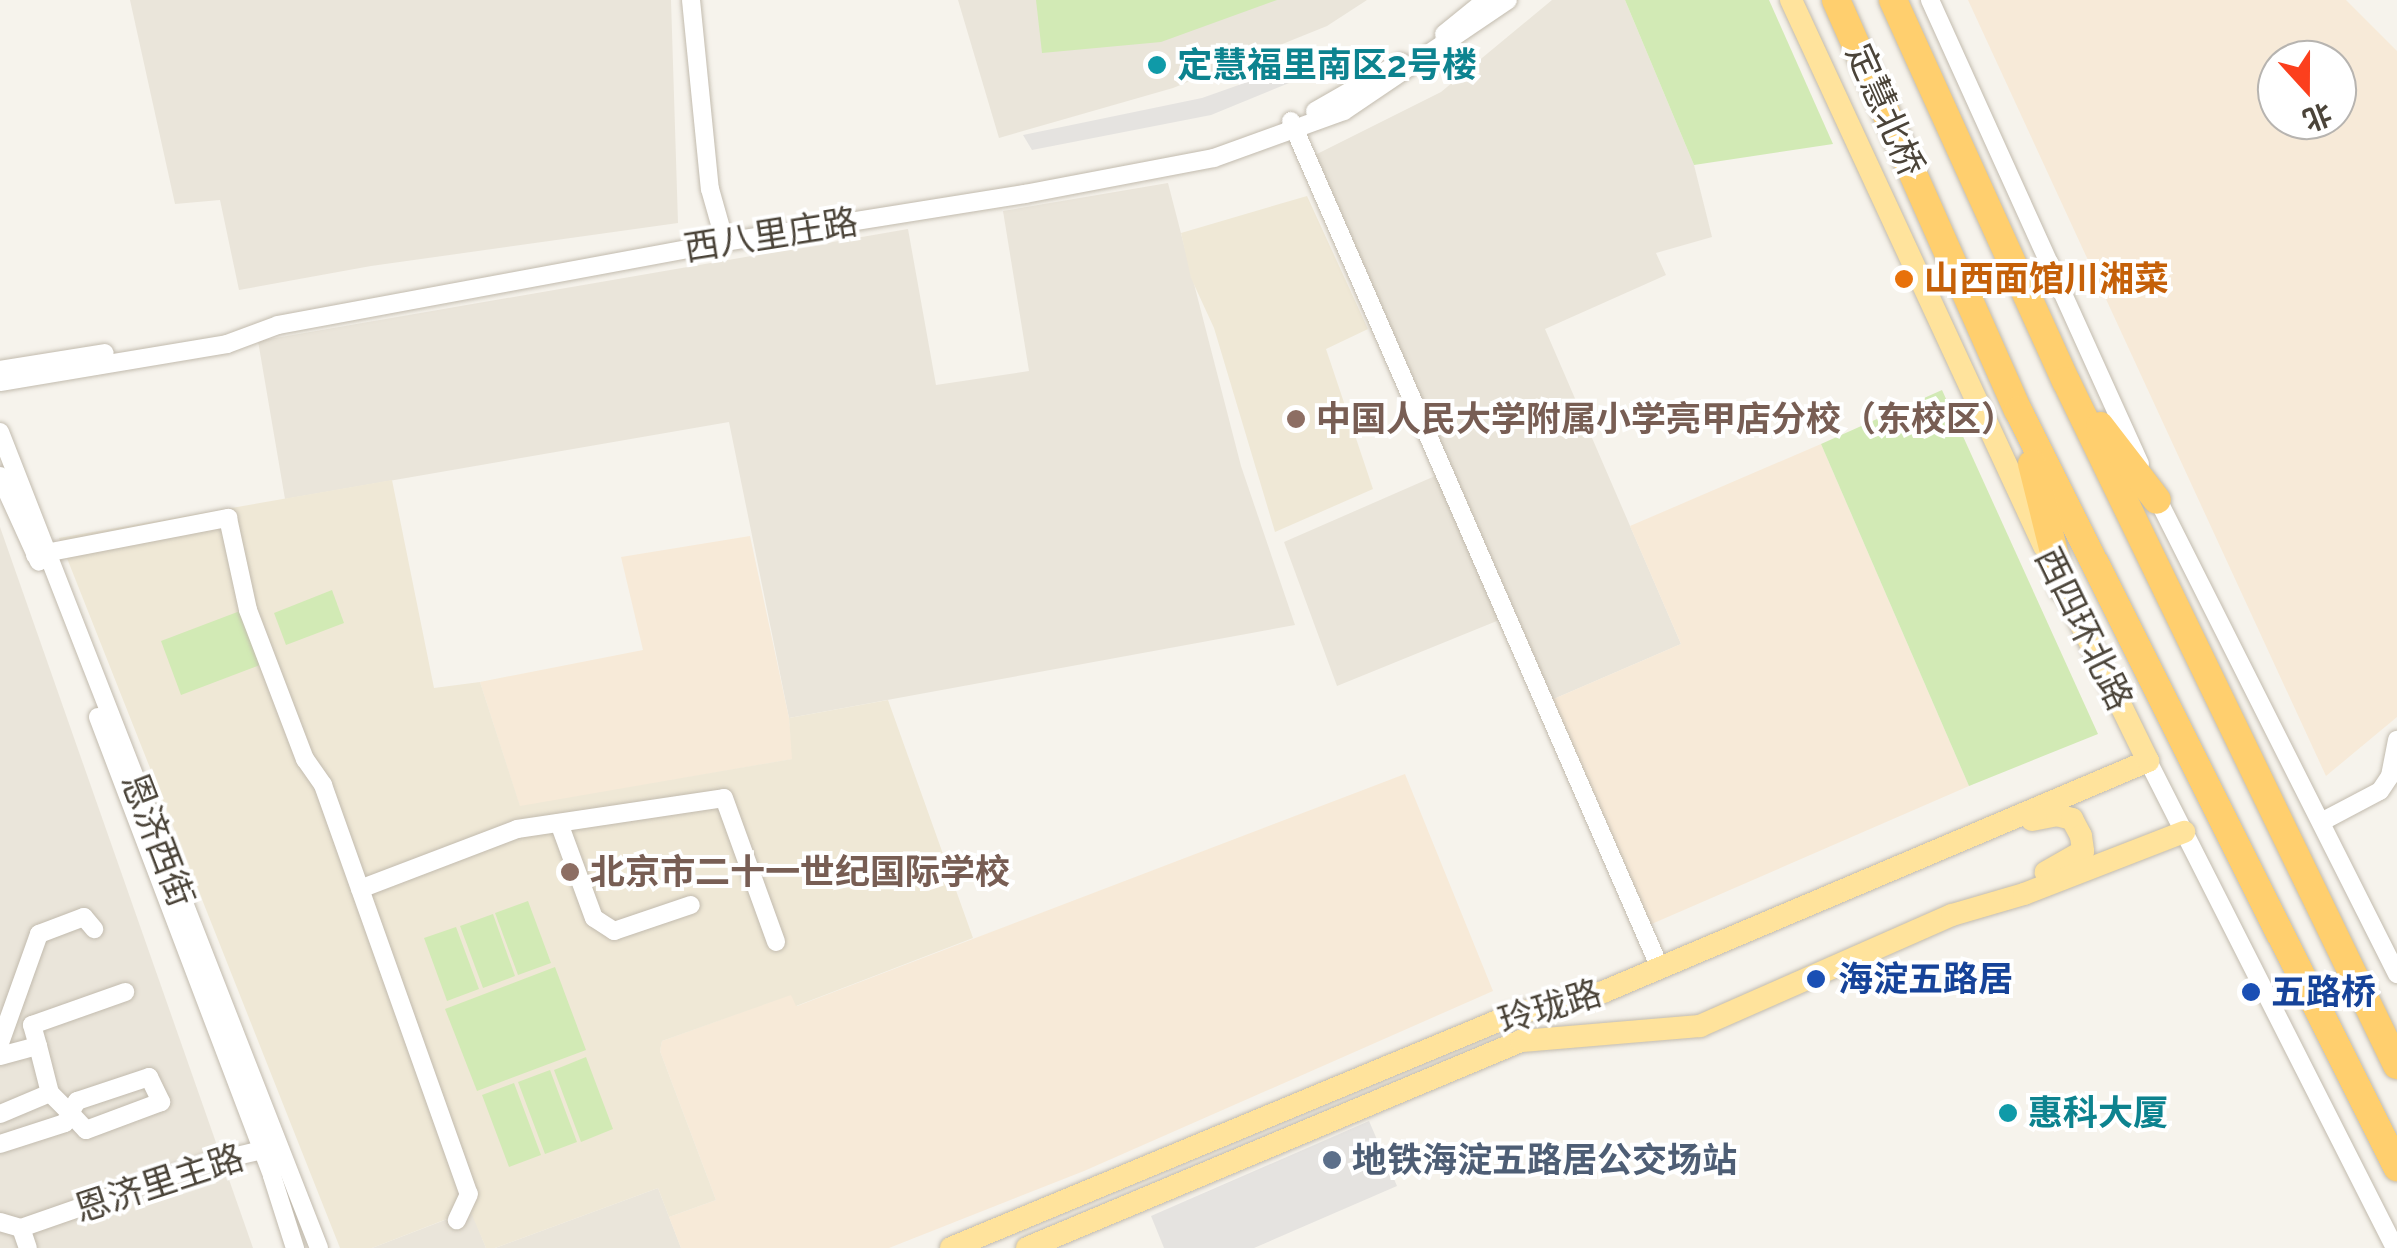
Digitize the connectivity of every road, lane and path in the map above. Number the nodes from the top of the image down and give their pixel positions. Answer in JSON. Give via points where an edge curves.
{"nodes":[{"id":1,"x":691,"y":0,"type":"edge"},
{"id":2,"x":1486,"y":0,"type":"edge"},
{"id":3,"x":1508,"y":0,"type":"edge"},
{"id":4,"x":1791,"y":0,"type":"edge"},
{"id":5,"x":1836,"y":0,"type":"edge"},
{"id":6,"x":1893,"y":0,"type":"edge"},
{"id":7,"x":1930,"y":0,"type":"edge"},
{"id":8,"x":1293,"y":125,"type":"junction"},
{"id":9,"x":1934,"y":220,"type":"joint"},
{"id":10,"x":723,"y":237,"type":"junction"},
{"id":11,"x":0,"y":370,"type":"edge"},
{"id":12,"x":2066,"y":381,"type":"junction"},
{"id":13,"x":0,"y":382,"type":"edge"},
{"id":14,"x":2018,"y":410,"type":"junction"},
{"id":15,"x":0,"y":432,"type":"edge"},
{"id":16,"x":0,"y":476,"type":"edge"},
{"id":17,"x":2157,"y":500,"type":"junction"},
{"id":18,"x":41,"y":554,"type":"junction"},
{"id":19,"x":2063,"y":588,"type":"junction"},
{"id":20,"x":2397,"y":740,"type":"edge"},
{"id":21,"x":2148,"y":761,"type":"junction"},
{"id":22,"x":2323,"y":820,"type":"junction"},
{"id":23,"x":559,"y":823,"type":"junction"},
{"id":24,"x":1988,"y":829,"type":"junction"},
{"id":25,"x":2184,"y":832,"type":"junction"},
{"id":26,"x":360,"y":889,"type":"junction"},
{"id":27,"x":692,"y":905,"type":"dead end"},
{"id":28,"x":1952,"y":915,"type":"junction"},
{"id":29,"x":94,"y":929,"type":"dead end"},
{"id":30,"x":776,"y":942,"type":"dead end"},
{"id":31,"x":1660,"y":968,"type":"junction"},
{"id":32,"x":2397,"y":974,"type":"edge"},
{"id":33,"x":125,"y":992,"type":"dead end"},
{"id":34,"x":0,"y":1043,"type":"edge"},
{"id":35,"x":38,"y":1046,"type":"junction"},
{"id":36,"x":0,"y":1056,"type":"edge"},
{"id":37,"x":2397,"y":1065,"type":"edge"},
{"id":38,"x":50,"y":1093,"type":"junction"},
{"id":39,"x":70,"y":1113,"type":"junction"},
{"id":40,"x":0,"y":1114,"type":"edge"},
{"id":41,"x":0,"y":1144,"type":"edge"},
{"id":42,"x":262,"y":1150,"type":"junction"},
{"id":43,"x":2397,"y":1167,"type":"edge"},
{"id":44,"x":457,"y":1220,"type":"dead end"},
{"id":45,"x":0,"y":1222,"type":"edge"},
{"id":46,"x":21,"y":1228,"type":"junction"},
{"id":47,"x":28,"y":1248,"type":"edge"},
{"id":48,"x":295,"y":1248,"type":"edge"},
{"id":49,"x":319,"y":1248,"type":"edge"},
{"id":50,"x":951,"y":1248,"type":"edge"},
{"id":51,"x":1027,"y":1248,"type":"edge"},
{"id":52,"x":2395,"y":1248,"type":"edge"}],
"edges":[{"from":1,"to":10,"type":"street","via":[[710,189]]},
{"from":2,"to":8,"type":"street","name":"西八里庄路","via":[[1431,44]]},
{"from":3,"to":8,"type":"street","name":"西八里庄路","via":[[1344,111]]},
{"from":4,"to":19,"type":"main road","name":"西四环北路"},
{"from":5,"to":9,"type":"highway","name":"定慧北桥"},
{"from":6,"to":12,"type":"highway","name":"定慧北桥"},
{"from":7,"to":17,"type":"street"},
{"from":8,"to":10,"type":"street","name":"西八里庄路","via":[[1171,168]]},
{"from":8,"to":31,"type":"street"},
{"from":9,"to":14,"type":"highway","name":"西四环北路"},
{"from":10,"to":11,"type":"street","name":"西八里庄路"},
{"from":10,"to":13,"type":"street","name":"西八里庄路","via":[[278,325],[227,344]]},
{"from":12,"to":17,"type":"highway"},
{"from":12,"to":37,"type":"highway"},
{"from":14,"to":19,"type":"highway"},
{"from":14,"to":43,"type":"highway","name":"西四环北路"},
{"from":15,"to":18,"type":"street","name":"恩济西街"},
{"from":16,"to":18,"type":"street","name":"恩济西街"},
{"from":17,"to":22,"type":"street"},
{"from":18,"to":26,"type":"street","via":[[228,518],[248,610]]},
{"from":18,"to":42,"type":"street","name":"恩济西街"},
{"from":18,"to":49,"type":"street","name":"恩济西街"},
{"from":19,"to":21,"type":"main road","name":"西四环北路"},
{"from":20,"to":22,"type":"street","via":[[2380,791]]},
{"from":21,"to":24,"type":"main road","name":"玲珑路"},
{"from":21,"to":25,"type":"street","name":"西四环北路"},
{"from":22,"to":32,"type":"street"},
{"from":23,"to":26,"type":"street","via":[[517,829]]},
{"from":23,"to":27,"type":"street","via":[[594,918],[614,931]]},
{"from":23,"to":30,"type":"street","via":[[724,798]]},
{"from":24,"to":28,"type":"main road","via":[[2057,815],[2072,819],[2082,851]]},
{"from":24,"to":31,"type":"main road","name":"玲珑路"},
{"from":25,"to":28,"type":"main road","name":"玲珑路"},
{"from":25,"to":52,"type":"street","name":"西四环北路"},
{"from":26,"to":44,"type":"street","via":[[470,1194]]},
{"from":28,"to":51,"type":"main road","name":"玲珑路","via":[[1700,1026],[1522,1041]]},
{"from":29,"to":34,"type":"street","via":[[84,918],[40,934]]},
{"from":31,"to":50,"type":"main road","name":"玲珑路","via":[[1604,992],[1512,1016]]},
{"from":33,"to":35,"type":"street","via":[[32,1025]]},
{"from":35,"to":36,"type":"street"},
{"from":35,"to":38,"type":"street"},
{"from":38,"to":39,"type":"street"},
{"from":38,"to":40,"type":"street"},
{"from":39,"to":39,"type":"street","via":[[77,1101],[149,1077],[161,1102],[86,1130]]},
{"from":39,"to":41,"type":"street","via":[[65,1122]]},
{"from":42,"to":46,"type":"street","name":"恩济里主路"},
{"from":42,"to":48,"type":"street","name":"恩济西街"},
{"from":45,"to":46,"type":"street"},
{"from":46,"to":47,"type":"street"}]}
